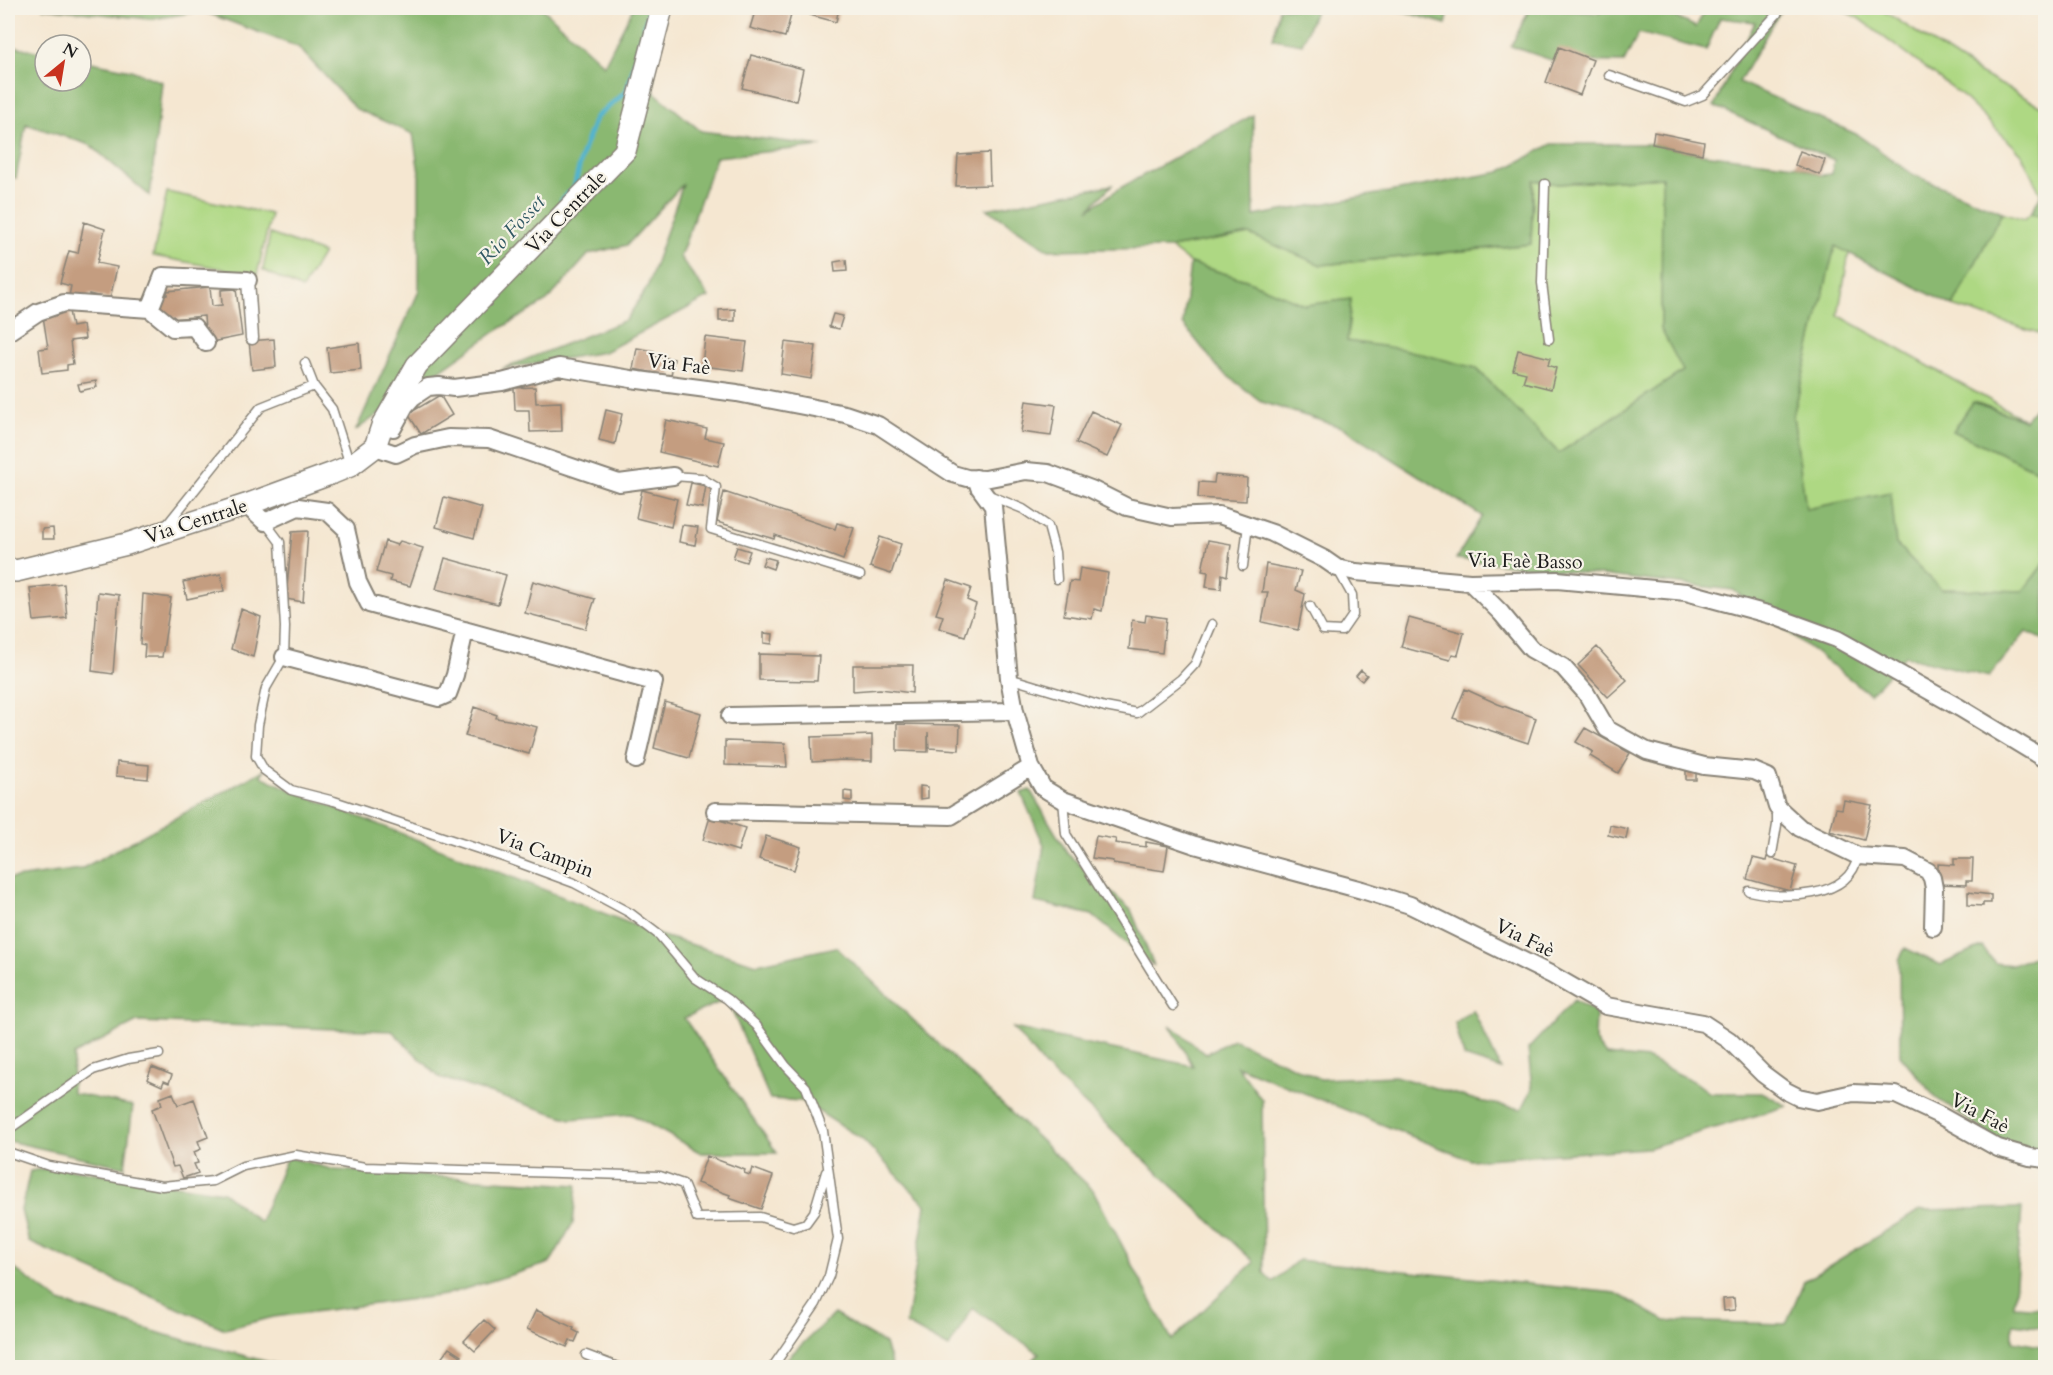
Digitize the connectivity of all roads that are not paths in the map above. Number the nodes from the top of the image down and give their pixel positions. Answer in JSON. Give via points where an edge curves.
{"nodes":[{"id":1,"x":662,"y":8,"type":"edge"},
{"id":2,"x":1779,"y":8,"type":"edge"},
{"id":3,"x":1609,"y":75,"type":"dead end"},
{"id":4,"x":1545,"y":184,"type":"dead end"},
{"id":5,"x":248,"y":280,"type":"joint"},
{"id":6,"x":150,"y":309,"type":"junction"},
{"id":7,"x":8,"y":333,"type":"edge"},
{"id":8,"x":252,"y":338,"type":"dead end"},
{"id":9,"x":1549,"y":339,"type":"dead end"},
{"id":10,"x":206,"y":343,"type":"dead end"},
{"id":11,"x":305,"y":363,"type":"dead end"},
{"id":12,"x":314,"y":386,"type":"junction"},
{"id":13,"x":382,"y":426,"type":"junction"},
{"id":14,"x":375,"y":447,"type":"junction"},
{"id":15,"x":350,"y":466,"type":"junction"},
{"id":16,"x":673,"y":476,"type":"joint"},
{"id":17,"x":981,"y":483,"type":"junction"},
{"id":18,"x":246,"y":505,"type":"junction"},
{"id":19,"x":265,"y":522,"type":"junction"},
{"id":20,"x":1248,"y":525,"type":"junction"},
{"id":21,"x":160,"y":533,"type":"junction"},
{"id":22,"x":1243,"y":566,"type":"dead end"},
{"id":23,"x":1337,"y":568,"type":"junction"},
{"id":24,"x":8,"y":569,"type":"edge"},
{"id":25,"x":860,"y":575,"type":"dead end"},
{"id":26,"x":1057,"y":579,"type":"dead end"},
{"id":27,"x":1470,"y":582,"type":"junction"},
{"id":28,"x":1310,"y":606,"type":"dead end"},
{"id":29,"x":1212,"y":624,"type":"dead end"},
{"id":30,"x":465,"y":630,"type":"junction"},
{"id":31,"x":284,"y":657,"type":"junction"},
{"id":32,"x":1008,"y":678,"type":"junction"},
{"id":33,"x":1015,"y":711,"type":"junction"},
{"id":34,"x":729,"y":716,"type":"dead end"},
{"id":35,"x":636,"y":760,"type":"dead end"},
{"id":36,"x":2046,"y":760,"type":"edge"},
{"id":37,"x":1031,"y":767,"type":"junction"},
{"id":38,"x":1063,"y":800,"type":"junction"},
{"id":39,"x":1778,"y":807,"type":"junction"},
{"id":40,"x":715,"y":811,"type":"dead end"},
{"id":41,"x":1772,"y":854,"type":"dead end"},
{"id":42,"x":1858,"y":856,"type":"junction"},
{"id":43,"x":1749,"y":891,"type":"dead end"},
{"id":44,"x":1933,"y":927,"type":"dead end"},
{"id":45,"x":1173,"y":1006,"type":"dead end"},
{"id":46,"x":159,"y":1054,"type":"dead end"},
{"id":47,"x":8,"y":1130,"type":"edge"},
{"id":48,"x":8,"y":1152,"type":"edge"},
{"id":49,"x":2046,"y":1159,"type":"edge"},
{"id":50,"x":827,"y":1168,"type":"junction"},
{"id":51,"x":586,"y":1355,"type":"dead end"},
{"id":52,"x":620,"y":1368,"type":"edge"},
{"id":53,"x":772,"y":1368,"type":"edge"}],
"edges":[{"from":1,"to":13,"type":"street","name":"Via Centrale","via":[[625,152],[417,366]]},
{"from":2,"to":3,"type":"lane","via":[[1703,95],[1686,102]]},
{"from":4,"to":9,"type":"lane","via":[[1542,283]]},
{"from":5,"to":6,"type":"street","via":[[163,276]]},
{"from":5,"to":8,"type":"street"},
{"from":6,"to":7,"type":"street","via":[[64,303],[38,312]]},
{"from":6,"to":10,"type":"street","via":[[173,328],[194,327]]},
{"from":11,"to":12,"type":"lane"},
{"from":12,"to":15,"type":"lane","via":[[332,409]]},
{"from":12,"to":21,"type":"lane","via":[[261,407]]},
{"from":13,"to":14,"type":"street","name":"Via Centrale"},
{"from":13,"to":17,"type":"street","name":"Via Faè","via":[[393,428],[412,397],[428,387],[502,382],[559,367],[737,393],[845,414],[878,425],[953,474]]},
{"from":14,"to":15,"type":"street","name":"Via Centrale"},
{"from":14,"to":16,"type":"street","via":[[396,454],[415,445],[448,438],[489,439],[619,483]]},
{"from":15,"to":18,"type":"street","name":"Via Centrale"},
{"from":16,"to":25,"type":"lane","via":[[701,478],[716,487],[711,529]]},
{"from":17,"to":20,"type":"street","name":"Via Faè Basso","via":[[1026,471],[1048,473],[1127,507],[1172,517],[1219,515]]},
{"from":17,"to":26,"type":"lane","via":[[1048,526]]},
{"from":17,"to":32,"type":"street","name":"Via Faè","via":[[993,506]]},
{"from":18,"to":19,"type":"street"},
{"from":18,"to":21,"type":"street","name":"Via Centrale"},
{"from":19,"to":30,"type":"street","via":[[298,507],[327,511],[346,529],[358,582],[369,604]]},
{"from":19,"to":31,"type":"lane","via":[[280,542]]},
{"from":20,"to":22,"type":"lane"},
{"from":20,"to":23,"type":"street","name":"Via Faè Basso","via":[[1272,533]]},
{"from":21,"to":24,"type":"street","name":"Via Centrale","via":[[16,571]]},
{"from":23,"to":27,"type":"street","name":"Via Faè Basso"},
{"from":23,"to":28,"type":"lane","via":[[1352,595],[1353,615],[1342,631],[1323,630]]},
{"from":27,"to":36,"type":"street","name":"Via Faè Basso","via":[[1557,580],[1686,592],[1771,615],[1837,639]]},
{"from":27,"to":39,"type":"street","via":[[1531,649],[1563,667],[1586,693],[1607,729],[1647,751],[1768,777]]},
{"from":29,"to":32,"type":"lane","via":[[1195,664],[1137,713]]},
{"from":30,"to":31,"type":"street","via":[[448,694],[439,698]]},
{"from":30,"to":35,"type":"street","via":[[654,682]]},
{"from":31,"to":50,"type":"lane","name":"Via Campin","via":[[266,688],[258,725],[256,756],[264,771],[291,790],[574,883],[630,914],[659,935],[695,978],[756,1024],[806,1087],[823,1131]]},
{"from":32,"to":33,"type":"street","name":"Via Faè"},
{"from":33,"to":34,"type":"street"},
{"from":33,"to":37,"type":"street","name":"Via Faè"},
{"from":37,"to":38,"type":"street","name":"Via Faè","via":[[1043,788]]},
{"from":37,"to":40,"type":"street","via":[[951,816]]},
{"from":38,"to":45,"type":"lane","via":[[1066,834]]},
{"from":38,"to":49,"type":"street","name":"Via Faè","via":[[1195,845],[1410,905],[1606,1006],[1702,1023],[1729,1040],[1763,1074],[1798,1097],[1818,1101],[1853,1093],[1896,1095],[1998,1148]]},
{"from":39,"to":41,"type":"lane"},
{"from":39,"to":42,"type":"street","via":[[1800,828]]},
{"from":42,"to":43,"type":"lane","via":[[1853,872],[1832,887],[1786,896]]},
{"from":42,"to":44,"type":"street","via":[[1905,859],[1928,872],[1934,888]]},
{"from":46,"to":47,"type":"lane","via":[[93,1070]]},
{"from":48,"to":50,"type":"lane","via":[[49,1166],[162,1186],[213,1181],[243,1166],[296,1155],[365,1167],[660,1176],[682,1184],[697,1218],[760,1217],[793,1227],[806,1223],[814,1212]]},
{"from":50,"to":53,"type":"lane","name":"Via Campin","via":[[838,1239],[829,1276],[816,1304]]},
{"from":51,"to":52,"type":"lane"}]}
